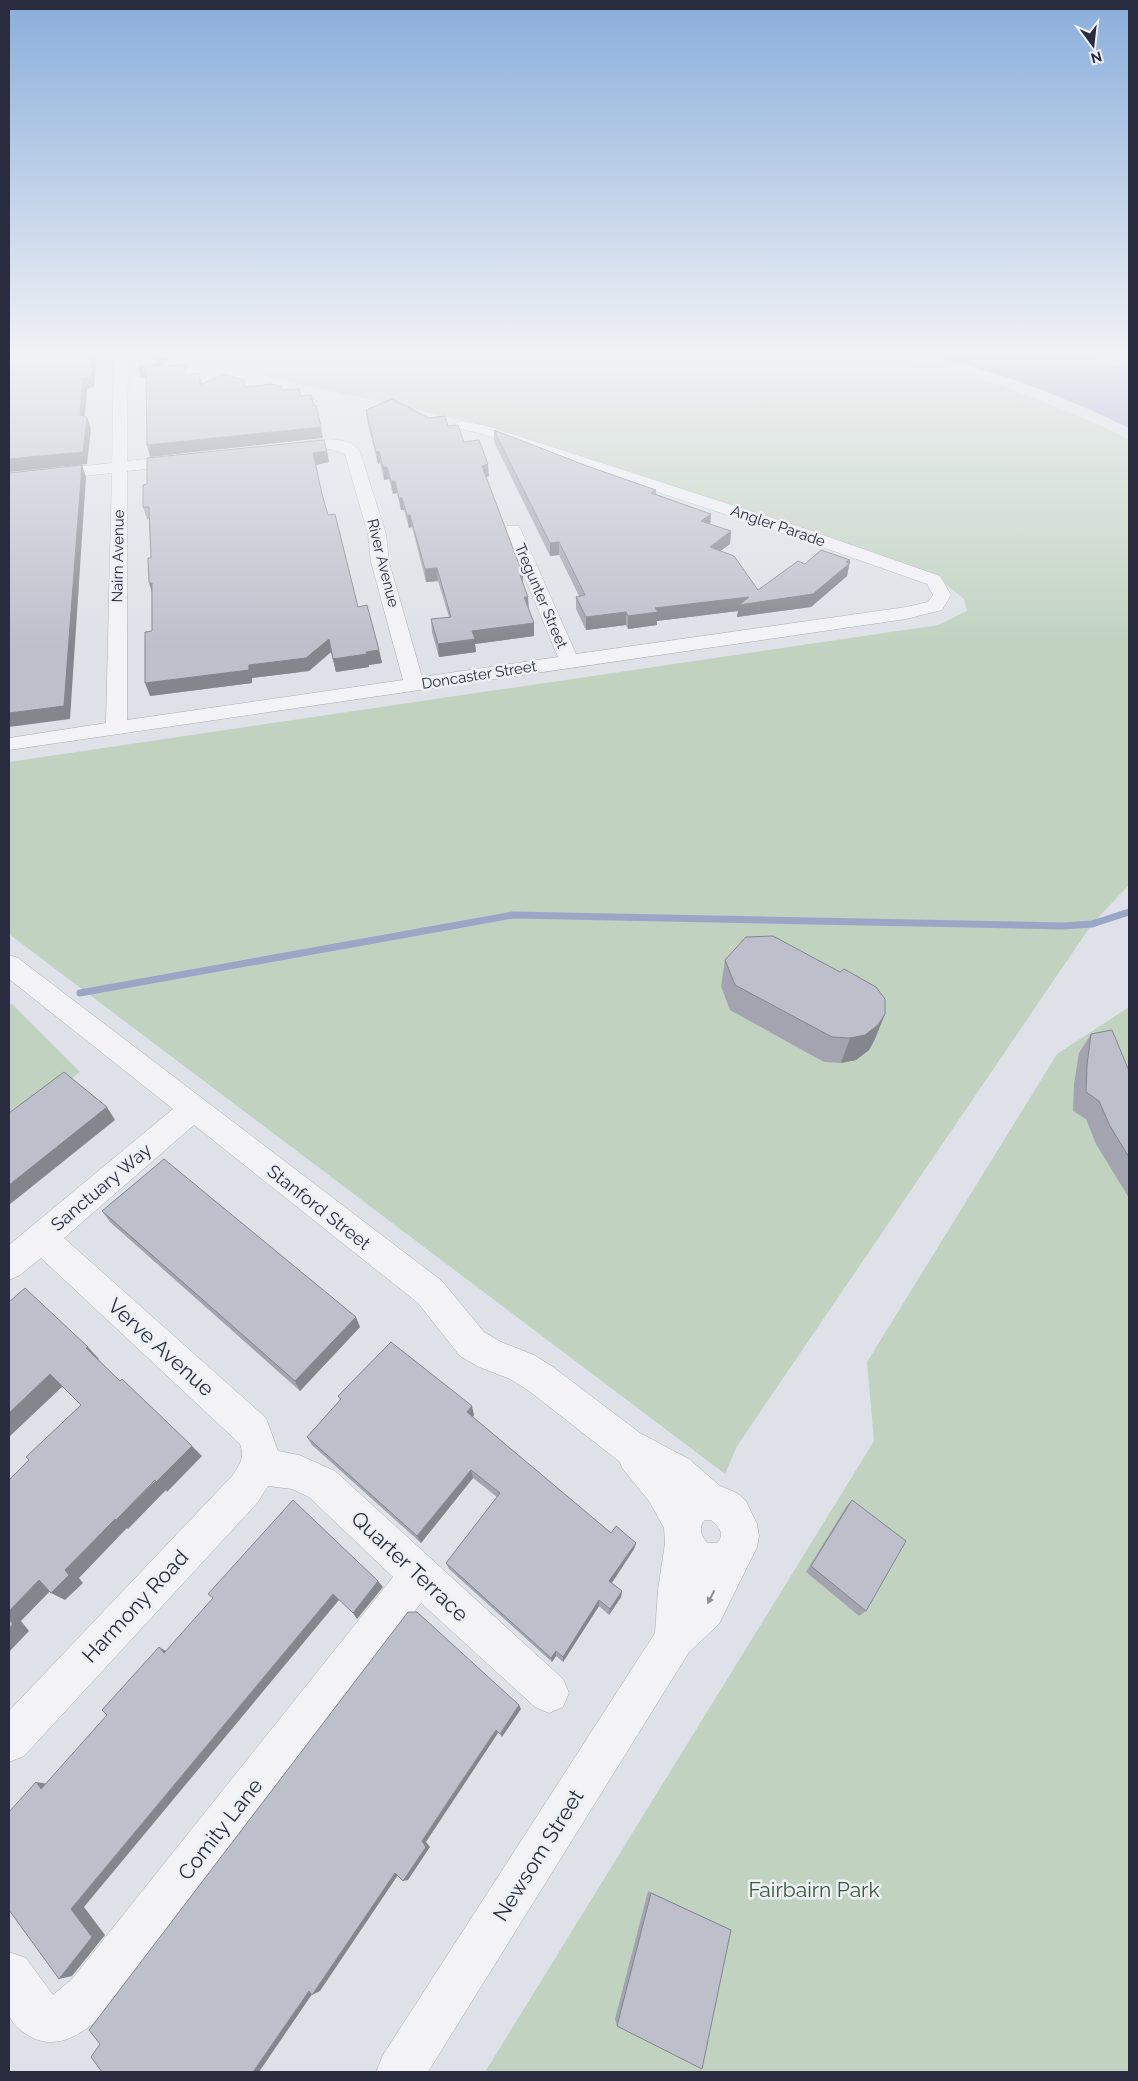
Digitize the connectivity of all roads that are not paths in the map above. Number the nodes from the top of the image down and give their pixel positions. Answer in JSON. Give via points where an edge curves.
{"nodes":[{"id":1,"x":119,"y":451,"type":"edge"},
{"id":2,"x":351,"y":451,"type":"edge"},
{"id":3,"x":550,"y":451,"type":"edge"},
{"id":4,"x":196,"y":459,"type":"edge"},
{"id":5,"x":119,"y":467,"type":"junction"},
{"id":6,"x":9,"y":478,"type":"edge"},
{"id":7,"x":513,"y":530,"type":"dead end"},
{"id":8,"x":942,"y":595,"type":"joint"},
{"id":9,"x":568,"y":661,"type":"junction"},
{"id":10,"x":414,"y":684,"type":"junction"},
{"id":11,"x":116,"y":729,"type":"junction"},
{"id":12,"x":9,"y":744,"type":"edge"},
{"id":13,"x":9,"y":965,"type":"edge"},
{"id":14,"x":193,"y":1109,"type":"junction"},
{"id":15,"x":41,"y":1237,"type":"junction"},
{"id":16,"x":9,"y":1265,"type":"edge"},
{"id":17,"x":258,"y":1467,"type":"junction"},
{"id":18,"x":691,"y":1523,"type":"junction"},
{"id":19,"x":733,"y":1554,"type":"junction"},
{"id":20,"x":419,"y":1575,"type":"junction"},
{"id":21,"x":675,"y":1638,"type":"junction"},
{"id":22,"x":549,"y":1693,"type":"dead end"},
{"id":23,"x":9,"y":1741,"type":"edge"},
{"id":24,"x":9,"y":1975,"type":"edge"},
{"id":25,"x":400,"y":2072,"type":"edge"}],
"edges":[{"from":1,"to":5,"type":"street","name":"Nairn Avenue"},
{"from":2,"to":10,"type":"street","name":"River Avenue","via":[[377,534],[380,562]]},
{"from":3,"to":8,"type":"street","name":"Angler Parade","via":[[934,580]]},
{"from":4,"to":5,"type":"street"},
{"from":5,"to":6,"type":"street"},
{"from":5,"to":11,"type":"street","name":"Nairn Avenue"},
{"from":7,"to":9,"type":"street","name":"Tregunter Street"},
{"from":8,"to":9,"type":"street","name":"Doncaster Street","via":[[935,606],[906,613]]},
{"from":9,"to":10,"type":"street","name":"Doncaster Street"},
{"from":10,"to":11,"type":"street","name":"Doncaster Street"},
{"from":11,"to":12,"type":"street","name":"Doncaster Street"},
{"from":13,"to":14,"type":"street","name":"Stanford Street"},
{"from":14,"to":15,"type":"street","name":"Sanctuary Way"},
{"from":14,"to":18,"type":"street","name":"Stanford Street","via":[[430,1292],[472,1344],[541,1379],[627,1446]]},
{"from":15,"to":16,"type":"street","name":"Sanctuary Way"},
{"from":15,"to":17,"type":"street","name":"Verve Avenue","via":[[253,1430],[262,1451]]},
{"from":17,"to":20,"type":"street","name":"Quarter Terrace","via":[[306,1474],[322,1484]]},
{"from":17,"to":23,"type":"street","name":"Harmony Road","via":[[245,1489]]},
{"from":18,"to":19,"type":"street","via":[[690,1553],[707,1563],[726,1560]]},
{"from":18,"to":19,"type":"street","via":[[718,1502],[727,1507],[739,1525],[738,1546]]},
{"from":18,"to":21,"type":"street","name":"Newsom Street","via":[[678,1590]]},
{"from":19,"to":21,"type":"street","name":"Newsom Street","one_way":true,"via":[[704,1610]]},
{"from":20,"to":22,"type":"street","name":"Quarter Terrace"},
{"from":20,"to":24,"type":"street","name":"Comity Lane","via":[[73,2012],[61,2019],[50,2020],[40,2016]]},
{"from":21,"to":25,"type":"street","name":"Newsom Street"}]}
